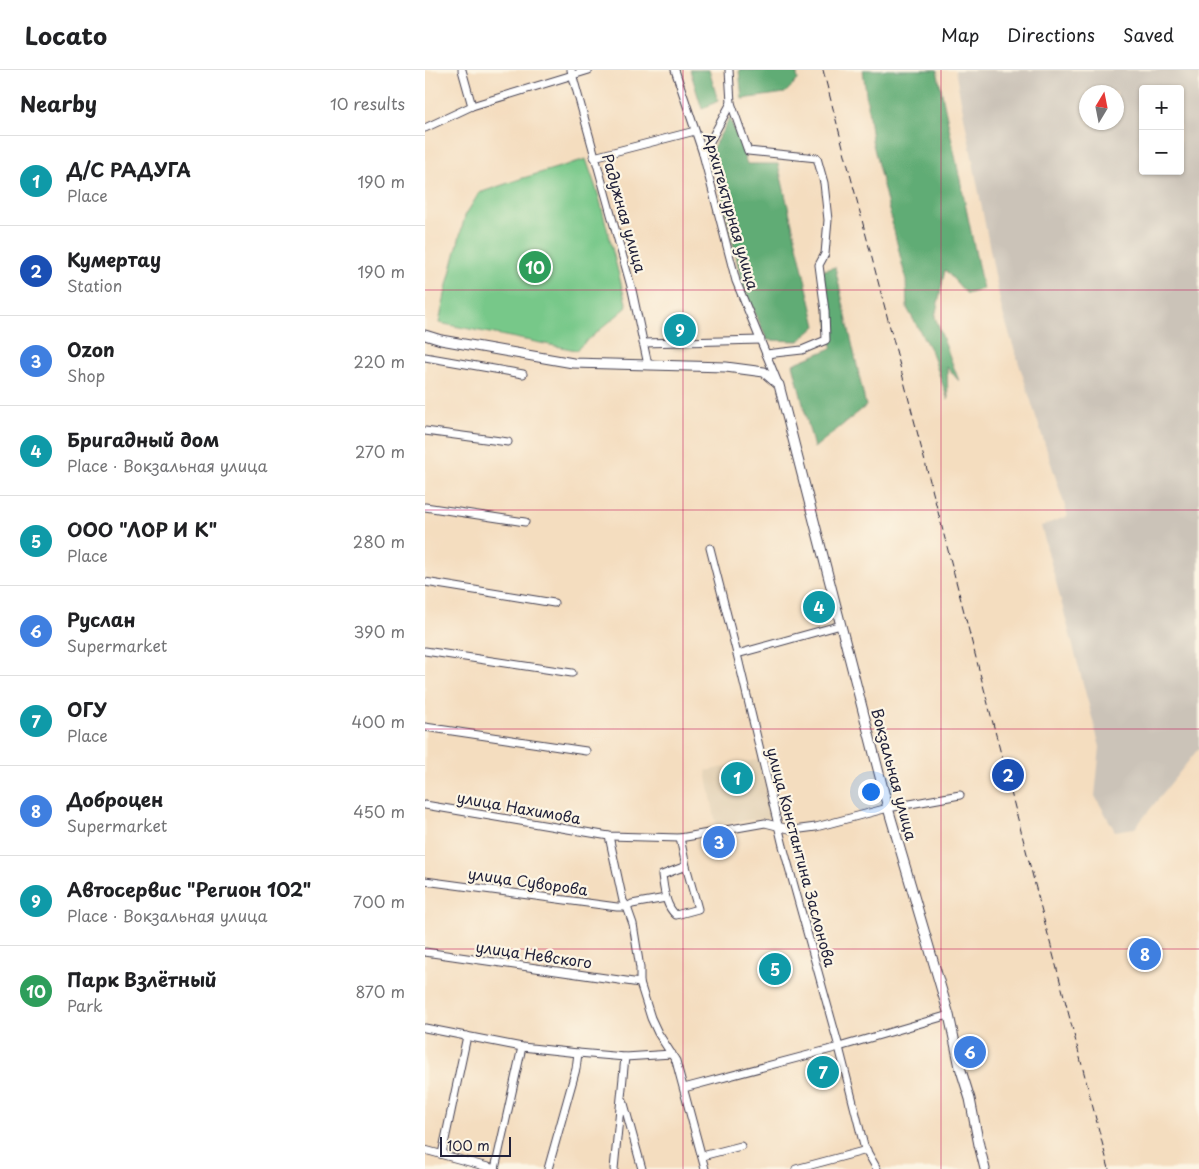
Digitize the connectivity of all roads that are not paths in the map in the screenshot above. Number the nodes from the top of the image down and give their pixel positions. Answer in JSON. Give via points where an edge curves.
{"nodes":[{"id":1,"x":462,"y":70,"type":"edge"},
{"id":2,"x":589,"y":70,"type":"edge"},
{"id":3,"x":675,"y":70,"type":"edge"},
{"id":4,"x":729,"y":70,"type":"edge"},
{"id":5,"x":572,"y":73,"type":"edge"},
{"id":6,"x":731,"y":103,"type":"junction"},
{"id":7,"x":472,"y":106,"type":"junction"},
{"id":8,"x":425,"y":128,"type":"edge"},
{"id":9,"x":695,"y":131,"type":"junction"},
{"id":10,"x":703,"y":154,"type":"junction"},
{"id":11,"x":595,"y":157,"type":"junction"},
{"id":12,"x":425,"y":334,"type":"edge"},
{"id":13,"x":761,"y":340,"type":"junction"},
{"id":14,"x":643,"y":343,"type":"junction"},
{"id":15,"x":766,"y":354,"type":"junction"},
{"id":16,"x":425,"y":357,"type":"edge"},
{"id":17,"x":648,"y":365,"type":"junction"},
{"id":18,"x":523,"y":374,"type":"dead end"},
{"id":19,"x":779,"y":385,"type":"junction"},
{"id":20,"x":425,"y":431,"type":"edge"},
{"id":21,"x":508,"y":442,"type":"dead end"},
{"id":22,"x":425,"y":507,"type":"edge"},
{"id":23,"x":525,"y":522,"type":"dead end"},
{"id":24,"x":710,"y":548,"type":"dead end"},
{"id":25,"x":425,"y":582,"type":"edge"},
{"id":26,"x":554,"y":602,"type":"dead end"},
{"id":27,"x":841,"y":625,"type":"junction"},
{"id":28,"x":425,"y":651,"type":"edge"},
{"id":29,"x":737,"y":654,"type":"junction"},
{"id":30,"x":572,"y":673,"type":"dead end"},
{"id":31,"x":425,"y":727,"type":"edge"},
{"id":32,"x":586,"y":751,"type":"dead end"},
{"id":33,"x":960,"y":795,"type":"dead end"},
{"id":34,"x":425,"y":805,"type":"edge"},
{"id":35,"x":889,"y":808,"type":"junction"},
{"id":36,"x":779,"y":827,"type":"junction"},
{"id":37,"x":609,"y":836,"type":"junction"},
{"id":38,"x":680,"y":838,"type":"junction"},
{"id":39,"x":686,"y":866,"type":"junction"},
{"id":40,"x":425,"y":881,"type":"edge"},
{"id":41,"x":666,"y":898,"type":"junction"},
{"id":42,"x":627,"y":907,"type":"junction"},
{"id":43,"x":425,"y":952,"type":"edge"},
{"id":44,"x":640,"y":983,"type":"junction"},
{"id":45,"x":949,"y":1015,"type":"junction"},
{"id":46,"x":425,"y":1028,"type":"edge"},
{"id":47,"x":467,"y":1036,"type":"junction"},
{"id":48,"x":522,"y":1047,"type":"junction"},
{"id":49,"x":839,"y":1047,"type":"junction"},
{"id":50,"x":578,"y":1053,"type":"junction"},
{"id":51,"x":672,"y":1054,"type":"junction"},
{"id":52,"x":625,"y":1057,"type":"junction"},
{"id":53,"x":684,"y":1088,"type":"junction"},
{"id":54,"x":622,"y":1097,"type":"junction"},
{"id":55,"x":741,"y":1146,"type":"dead end"},
{"id":56,"x":425,"y":1150,"type":"edge"},
{"id":57,"x":867,"y":1150,"type":"junction"},
{"id":58,"x":442,"y":1154,"type":"junction"},
{"id":59,"x":702,"y":1156,"type":"junction"},
{"id":60,"x":495,"y":1169,"type":"edge"},
{"id":61,"x":548,"y":1169,"type":"edge"},
{"id":62,"x":614,"y":1169,"type":"edge"},
{"id":63,"x":642,"y":1169,"type":"edge"},
{"id":64,"x":705,"y":1169,"type":"edge"},
{"id":65,"x":796,"y":1169,"type":"edge"},
{"id":66,"x":877,"y":1169,"type":"edge"},
{"id":67,"x":985,"y":1169,"type":"edge"}],
"edges":[{"from":1,"to":7,"type":"street"},
{"from":2,"to":5,"type":"street"},
{"from":3,"to":9,"type":"street","name":"Архитектурная улица"},
{"from":4,"to":6,"type":"street"},
{"from":5,"to":7,"type":"street"},
{"from":5,"to":11,"type":"street","name":"Радужная улица"},
{"from":6,"to":10,"type":"street"},
{"from":6,"to":15,"type":"street","via":[[748,151],[817,158],[824,183],[827,237],[825,254],[819,265],[826,340],[802,350]]},
{"from":7,"to":8,"type":"street"},
{"from":9,"to":10,"type":"street","name":"Архитектурная улица"},
{"from":9,"to":11,"type":"street"},
{"from":10,"to":13,"type":"street","name":"Архитектурная улица","via":[[736,281]]},
{"from":11,"to":14,"type":"street","name":"Радужная улица","via":[[632,290]]},
{"from":12,"to":17,"type":"main road","via":[[441,340],[573,364]]},
{"from":13,"to":14,"type":"street"},
{"from":13,"to":15,"type":"street","name":"Архитектурная улица"},
{"from":14,"to":17,"type":"street","name":"Радужная улица"},
{"from":15,"to":19,"type":"street","name":"Архитектурная улица"},
{"from":16,"to":18,"type":"street"},
{"from":17,"to":19,"type":"main road","via":[[726,367],[764,372]]},
{"from":19,"to":27,"type":"main road","name":"Вокзальная улица"},
{"from":20,"to":21,"type":"street"},
{"from":22,"to":23,"type":"street"},
{"from":24,"to":29,"type":"street","name":"улица Константина Заслонова"},
{"from":25,"to":26,"type":"street"},
{"from":27,"to":29,"type":"street"},
{"from":27,"to":35,"type":"main road","name":"Вокзальная улица"},
{"from":28,"to":30,"type":"street"},
{"from":29,"to":36,"type":"street","name":"улица Константина Заслонова"},
{"from":31,"to":32,"type":"street"},
{"from":33,"to":35,"type":"street","name":"улица Нахимова"},
{"from":34,"to":37,"type":"street","name":"улица Нахимова"},
{"from":35,"to":36,"type":"street","name":"улица Нахимова","via":[[816,828],[793,830]]},
{"from":35,"to":45,"type":"main road","name":"Вокзальная улица"},
{"from":36,"to":38,"type":"street","name":"улица Нахимова","via":[[765,823]]},
{"from":36,"to":49,"type":"street","name":"улица Константина Заслонова"},
{"from":37,"to":38,"type":"street","name":"улица Нахимова"},
{"from":37,"to":42,"type":"street"},
{"from":38,"to":39,"type":"street"},
{"from":39,"to":41,"type":"street","via":[[662,874]]},
{"from":39,"to":41,"type":"street","via":[[698,909],[677,915],[671,911]]},
{"from":40,"to":42,"type":"street","name":"улица Суворова"},
{"from":41,"to":42,"type":"street","name":"улица Суворова"},
{"from":42,"to":44,"type":"street","via":[[638,948]]},
{"from":43,"to":44,"type":"street","name":"улица Невского"},
{"from":44,"to":51,"type":"street","via":[[651,1018]]},
{"from":45,"to":49,"type":"street"},
{"from":45,"to":67,"type":"main road","name":"Вокзальная улица"},
{"from":46,"to":47,"type":"street"},
{"from":47,"to":48,"type":"street"},
{"from":47,"to":58,"type":"street"},
{"from":48,"to":50,"type":"street"},
{"from":48,"to":60,"type":"street"},
{"from":49,"to":53,"type":"street"},
{"from":49,"to":57,"type":"street","name":"улица Константина Заслонова"},
{"from":50,"to":52,"type":"street"},
{"from":50,"to":61,"type":"street"},
{"from":51,"to":52,"type":"street"},
{"from":51,"to":53,"type":"street"},
{"from":52,"to":54,"type":"street"},
{"from":53,"to":59,"type":"street"},
{"from":54,"to":62,"type":"street"},
{"from":54,"to":63,"type":"street"},
{"from":55,"to":59,"type":"street"},
{"from":56,"to":58,"type":"street"},
{"from":57,"to":65,"type":"street"},
{"from":57,"to":66,"type":"street","name":"улица Константина Заслонова"},
{"from":58,"to":60,"type":"street"},
{"from":59,"to":64,"type":"street"}]}
